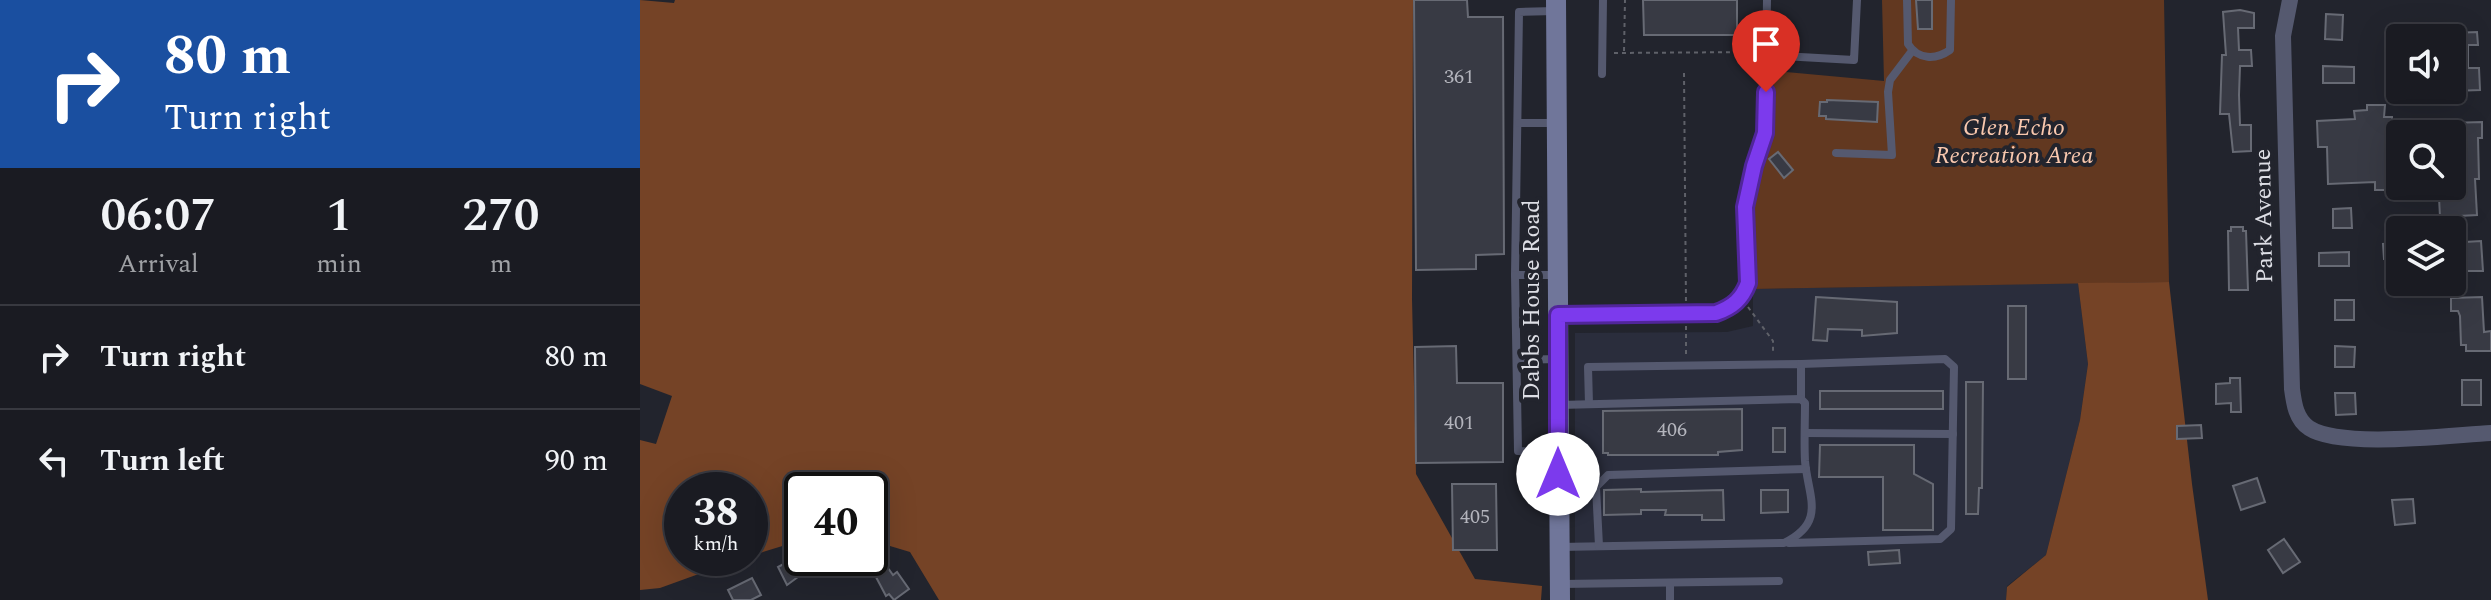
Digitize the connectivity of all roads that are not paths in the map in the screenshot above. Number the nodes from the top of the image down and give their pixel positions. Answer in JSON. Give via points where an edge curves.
{"nodes":[{"id":1,"x":1603,"y":0,"type":"edge"},
{"id":2,"x":1767,"y":0,"type":"edge"},
{"id":3,"x":1857,"y":0,"type":"edge"},
{"id":4,"x":1907,"y":0,"type":"edge"},
{"id":5,"x":1951,"y":0,"type":"edge"},
{"id":6,"x":2290,"y":0,"type":"edge"},
{"id":7,"x":1556,"y":6,"type":"edge"},
{"id":8,"x":1912,"y":51,"type":"junction"},
{"id":9,"x":1767,"y":55,"type":"junction"},
{"id":10,"x":1602,"y":74,"type":"dead end"},
{"id":11,"x":1519,"y":123,"type":"junction"},
{"id":12,"x":1557,"y":123,"type":"junction"},
{"id":13,"x":1836,"y":153,"type":"dead end"},
{"id":14,"x":1515,"y":275,"type":"junction"},
{"id":15,"x":1558,"y":275,"type":"junction"},
{"id":16,"x":1558,"y":315,"type":"junction"},
{"id":17,"x":1558,"y":359,"type":"junction"},
{"id":18,"x":1517,"y":360,"type":"junction"},
{"id":19,"x":1801,"y":364,"type":"junction"},
{"id":20,"x":1801,"y":399,"type":"junction"},
{"id":21,"x":1589,"y":404,"type":"junction"},
{"id":22,"x":1558,"y":405,"type":"junction"},
{"id":23,"x":1805,"y":433,"type":"junction"},
{"id":24,"x":2491,"y":433,"type":"edge"},
{"id":25,"x":1953,"y":434,"type":"junction"},
{"id":26,"x":1558,"y":452,"type":"junction"},
{"id":27,"x":1806,"y":469,"type":"junction"},
{"id":28,"x":1784,"y":543,"type":"junction"},
{"id":29,"x":1599,"y":546,"type":"junction"},
{"id":30,"x":1559,"y":547,"type":"junction"},
{"id":31,"x":1779,"y":581,"type":"dead end"},
{"id":32,"x":1670,"y":583,"type":"junction"},
{"id":33,"x":1560,"y":592,"type":"edge"},
{"id":34,"x":1670,"y":600,"type":"edge"}],
"edges":[{"from":1,"to":10,"type":"lane"},
{"from":2,"to":9,"type":"lane"},
{"from":3,"to":9,"type":"lane","via":[[1854,60]]},
{"from":4,"to":8,"type":"lane"},
{"from":5,"to":8,"type":"lane","via":[[1950,50],[1931,57]]},
{"from":6,"to":24,"type":"street","name":"Park Avenue","via":[[2283,36],[2292,389],[2298,417],[2319,433],[2357,438]]},
{"from":7,"to":11,"type":"lane","via":[[1519,12]]},
{"from":7,"to":12,"type":"street","name":"Dabbs House Road"},
{"from":8,"to":13,"type":"lane","via":[[1890,80],[1892,155]]},
{"from":9,"to":16,"type":"lane","via":[[1765,133],[1745,207],[1748,283],[1738,300],[1716,313]]},
{"from":11,"to":12,"type":"lane"},
{"from":11,"to":14,"type":"lane"},
{"from":12,"to":15,"type":"street","name":"Dabbs House Road"},
{"from":14,"to":15,"type":"lane"},
{"from":14,"to":18,"type":"lane"},
{"from":15,"to":16,"type":"street","name":"Dabbs House Road"},
{"from":16,"to":17,"type":"street","name":"Dabbs House Road"},
{"from":17,"to":18,"type":"lane"},
{"from":17,"to":22,"type":"street","name":"Dabbs House Road"},
{"from":18,"to":26,"type":"lane","via":[[1518,451]]},
{"from":19,"to":20,"type":"lane"},
{"from":19,"to":21,"type":"lane","via":[[1588,367]]},
{"from":19,"to":25,"type":"lane","via":[[1945,359],[1954,367]]},
{"from":20,"to":21,"type":"lane"},
{"from":20,"to":23,"type":"lane"},
{"from":21,"to":22,"type":"lane"},
{"from":22,"to":26,"type":"street","name":"Dabbs House Road"},
{"from":23,"to":25,"type":"lane"},
{"from":23,"to":27,"type":"lane"},
{"from":25,"to":28,"type":"lane","via":[[1951,529],[1940,539]]},
{"from":26,"to":30,"type":"street","name":"Dabbs House Road"},
{"from":27,"to":28,"type":"lane","via":[[1811,519],[1801,535]]},
{"from":27,"to":29,"type":"lane","via":[[1608,475],[1596,487]]},
{"from":28,"to":29,"type":"lane"},
{"from":29,"to":30,"type":"lane"},
{"from":30,"to":33,"type":"street","name":"Dabbs House Road"},
{"from":31,"to":32,"type":"lane"},
{"from":32,"to":33,"type":"lane"},
{"from":32,"to":34,"type":"lane"}]}
